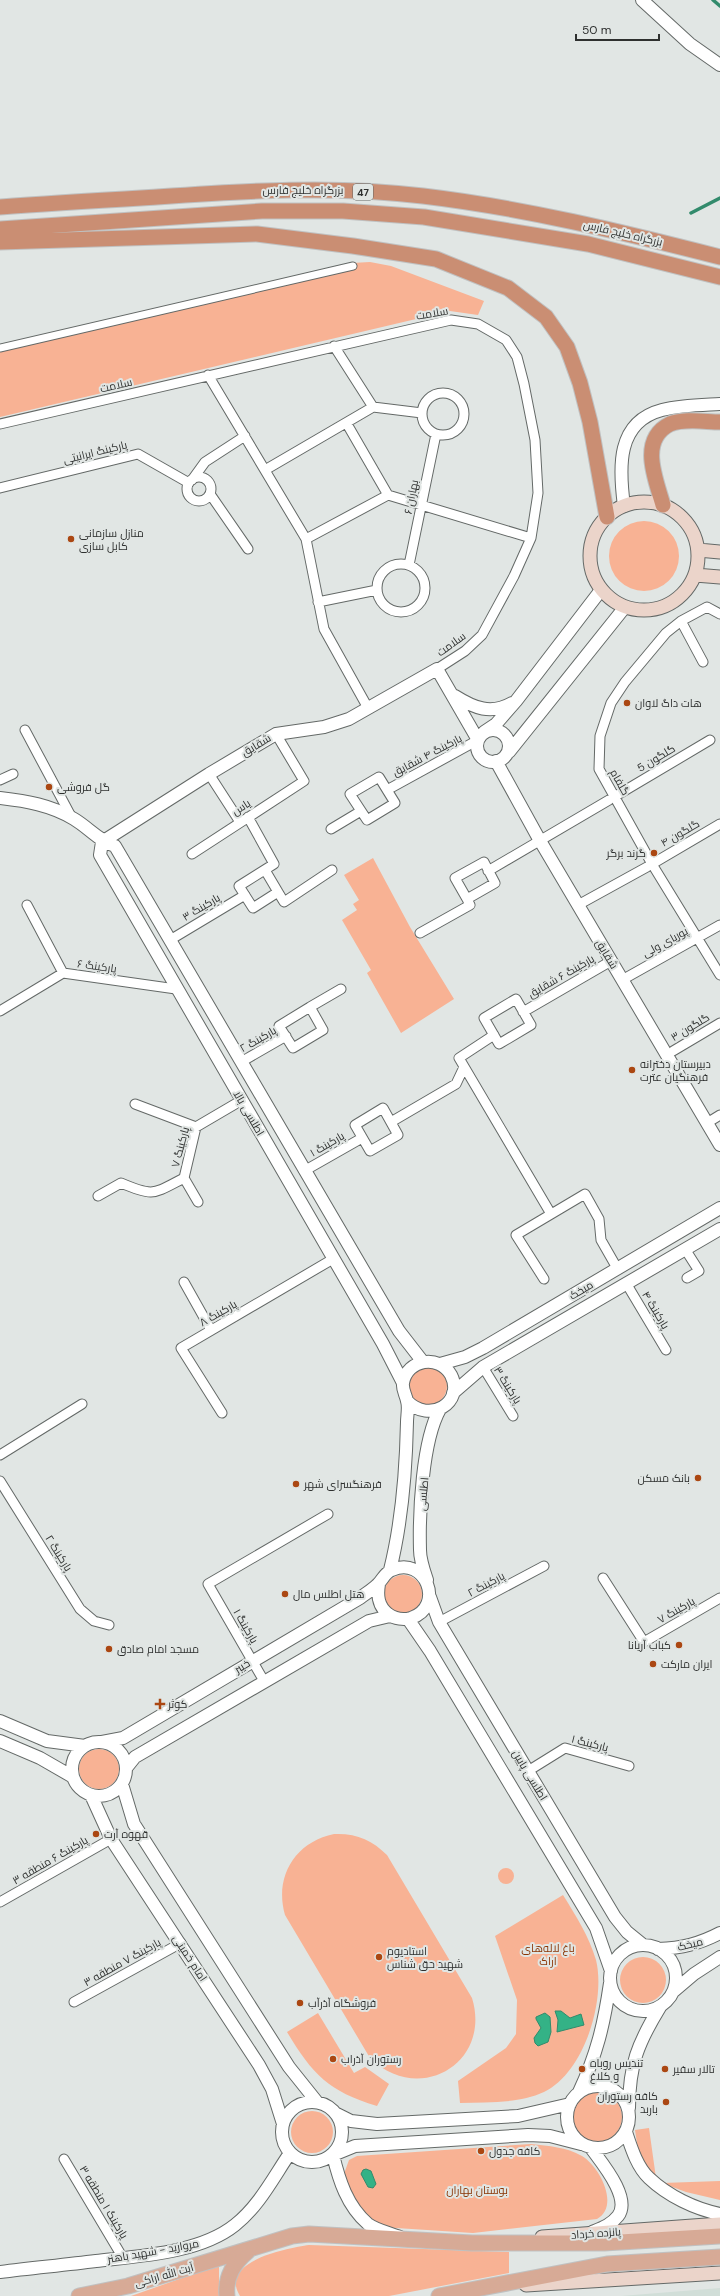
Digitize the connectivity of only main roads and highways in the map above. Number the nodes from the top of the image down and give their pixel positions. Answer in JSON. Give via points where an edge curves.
{"nodes":[{"id":1,"x":0,"y":207,"type":"edge"},
{"id":2,"x":0,"y":229,"type":"edge"},
{"id":3,"x":0,"y":242,"type":"edge"},
{"id":4,"x":720,"y":257,"type":"edge"},
{"id":5,"x":720,"y":277,"type":"edge"},
{"id":6,"x":720,"y":422,"type":"edge"},
{"id":7,"x":663,"y":505,"type":"junction"},
{"id":8,"x":607,"y":517,"type":"junction"},
{"id":9,"x":698,"y":550,"type":"junction"},
{"id":10,"x":720,"y":552,"type":"edge"},
{"id":11,"x":695,"y":575,"type":"junction"},
{"id":12,"x":720,"y":577,"type":"edge"},
{"id":13,"x":720,"y":2224,"type":"edge"},
{"id":14,"x":720,"y":2236,"type":"edge"},
{"id":15,"x":472,"y":2244,"type":"junction"},
{"id":16,"x":249,"y":2250,"type":"junction"},
{"id":17,"x":720,"y":2257,"type":"edge"},
{"id":18,"x":720,"y":2272,"type":"edge"},
{"id":19,"x":475,"y":2288,"type":"junction"},
{"id":20,"x":79,"y":2296,"type":"edge"},
{"id":21,"x":228,"y":2296,"type":"edge"},
{"id":22,"x":439,"y":2296,"type":"edge"}],
"edges":[{"from":1,"to":4,"type":"highway","name":"بزرگراه خلیج فارس","number":"47","via":[[261,190],[415,195],[509,209],[594,226]]},
{"from":2,"to":5,"type":"highway","name":"بزرگراه خلیج فارس","number":"47","via":[[262,211],[343,211],[424,217],[588,244]]},
{"from":3,"to":8,"type":"highway","via":[[257,234],[436,259],[508,288],[546,317],[566,347],[580,383],[590,422]]},
{"from":6,"to":7,"type":"highway","via":[[686,421],[671,424],[659,433],[651,448],[653,471]]},
{"from":7,"to":8,"type":"main road","via":[[644,502],[624,506]]},
{"from":7,"to":9,"type":"main road","via":[[676,512],[687,523]]},
{"from":8,"to":11,"type":"main road","via":[[595,533],[590,552],[592,572],[601,590],[616,603],[644,610],[667,605],[686,591]]},
{"from":9,"to":10,"type":"main road"},
{"from":9,"to":11,"type":"main road"},
{"from":11,"to":12,"type":"main road"},
{"from":13,"to":15,"type":"main road","name":"پانزده خرداد","via":[[592,2232]]},
{"from":14,"to":15,"type":"main road","name":"پانزده خرداد","via":[[604,2243]]},
{"from":15,"to":16,"type":"main road","name":"پانزده خرداد","via":[[309,2234],[277,2238]]},
{"from":16,"to":20,"type":"main road","name":"آیت الله اراکی","via":[[128,2286]]},
{"from":16,"to":21,"type":"main road","via":[[232,2268],[227,2280]]},
{"from":17,"to":19,"type":"main road","via":[[607,2264]]},
{"from":18,"to":19,"type":"main road"},
{"from":19,"to":22,"type":"main road"}]}
